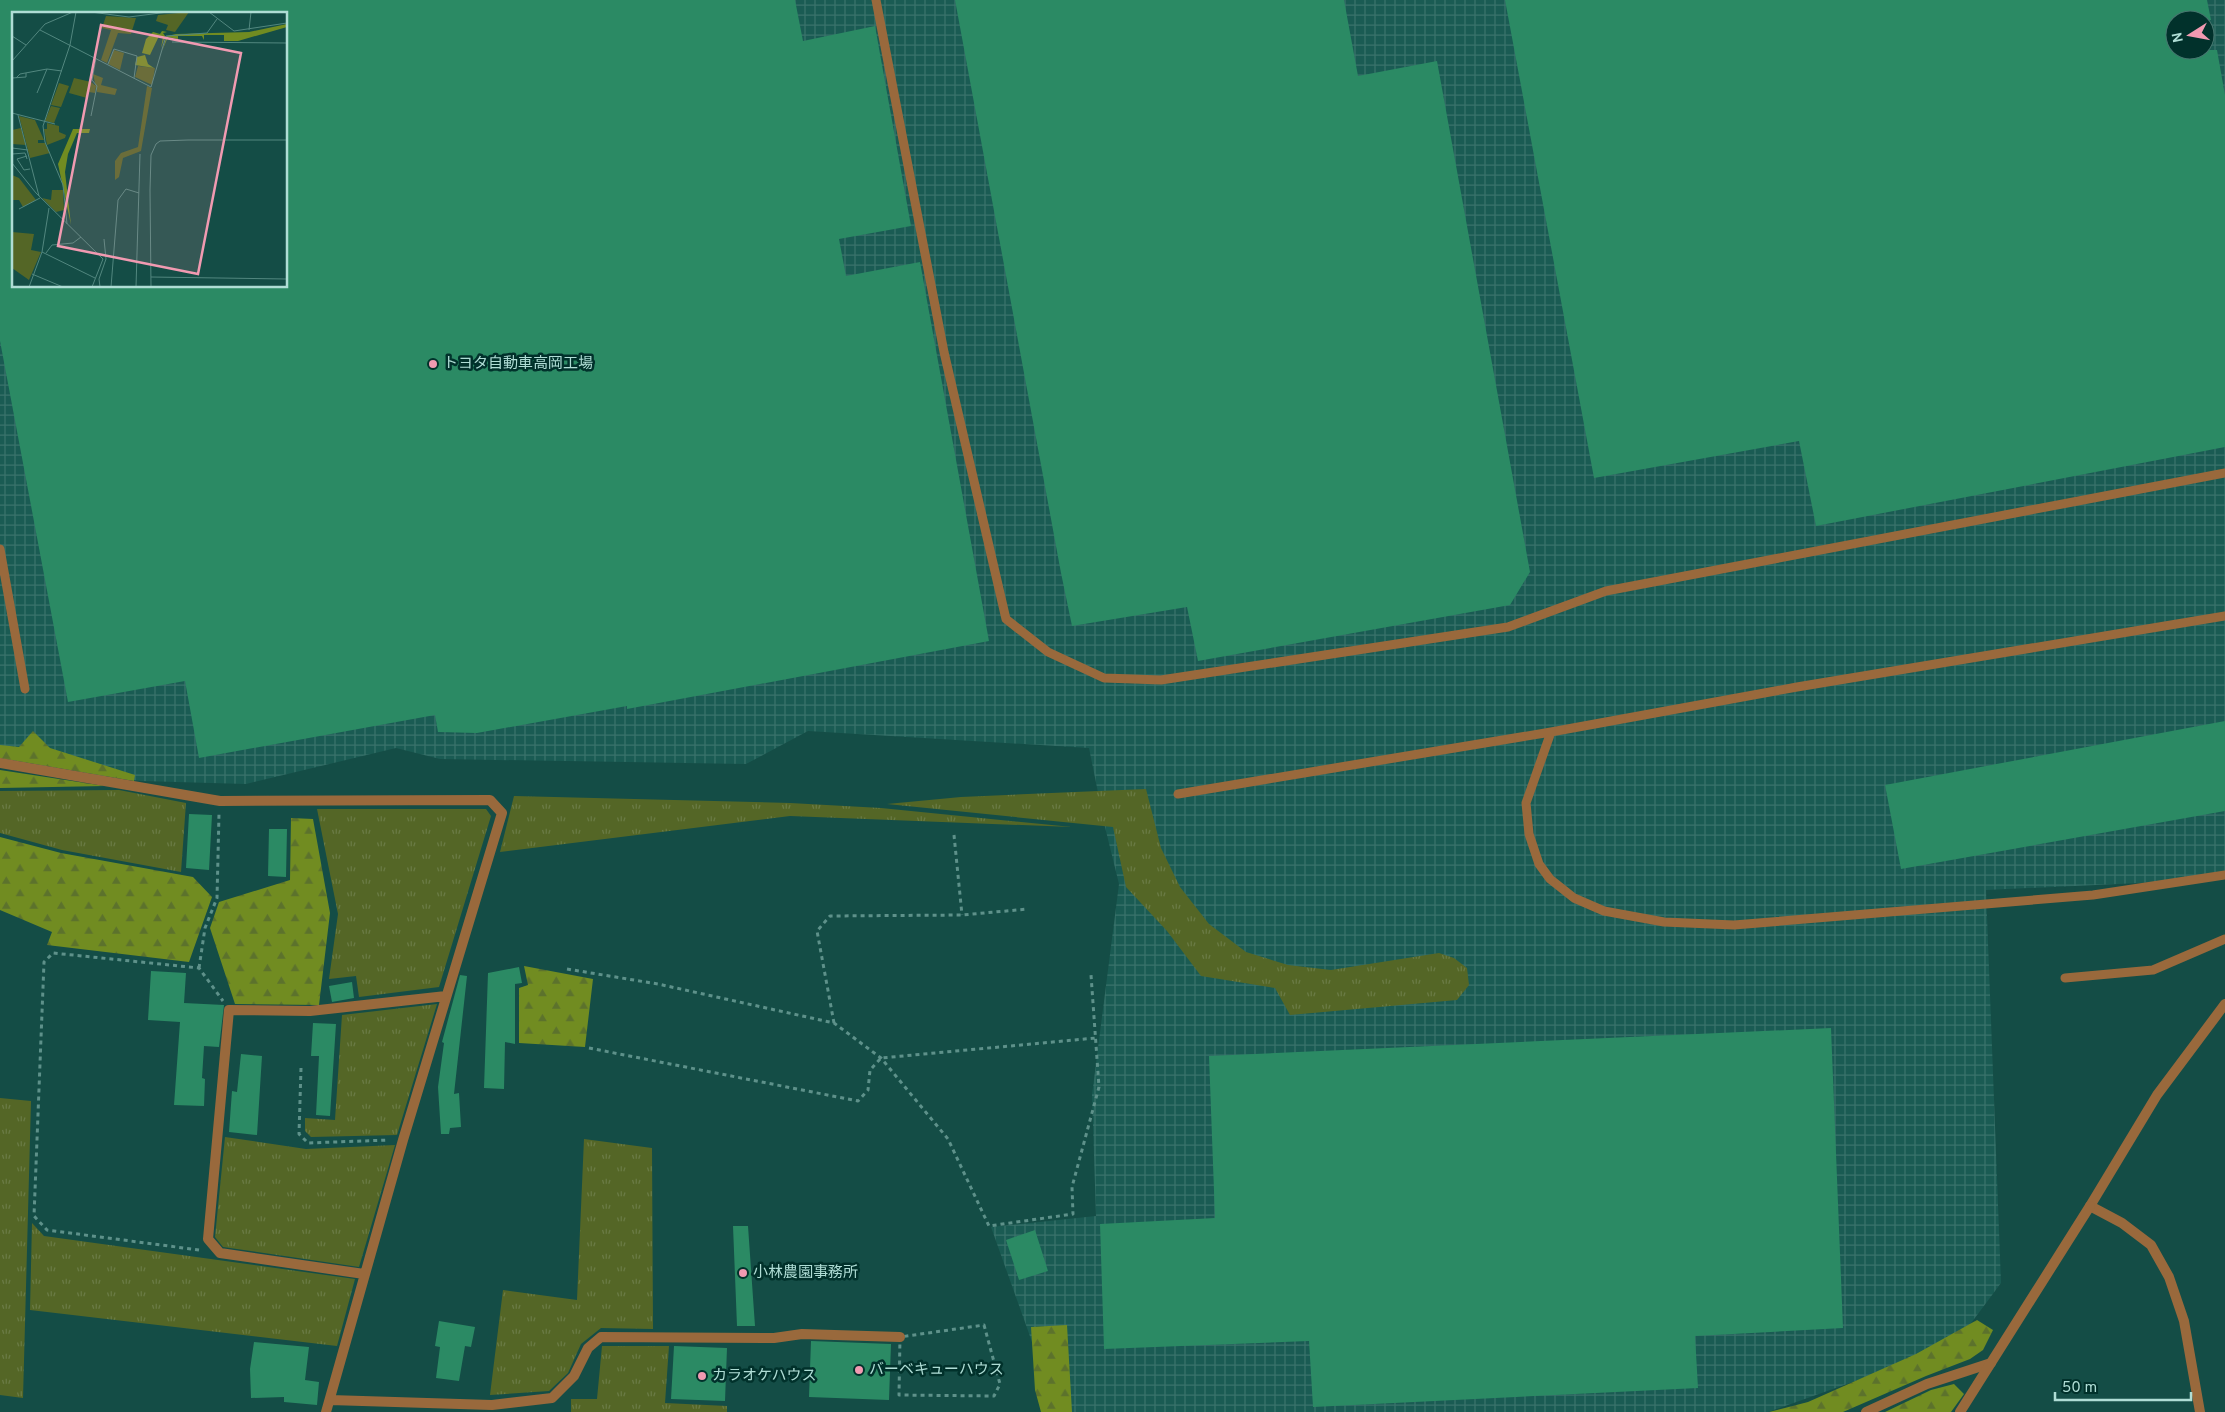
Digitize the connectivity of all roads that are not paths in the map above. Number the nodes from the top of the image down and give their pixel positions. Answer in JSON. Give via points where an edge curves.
{"nodes":[{"id":1,"x":876,"y":0,"type":"edge"},
{"id":2,"x":2225,"y":473,"type":"edge"},
{"id":3,"x":0,"y":549,"type":"edge"},
{"id":4,"x":2225,"y":616,"type":"edge"},
{"id":5,"x":25,"y":689,"type":"dead end"},
{"id":6,"x":1551,"y":732,"type":"junction"},
{"id":7,"x":0,"y":763,"type":"edge"},
{"id":8,"x":1178,"y":794,"type":"dead end"},
{"id":9,"x":2225,"y":875,"type":"edge"},
{"id":10,"x":2225,"y":939,"type":"edge"},
{"id":11,"x":2065,"y":978,"type":"dead end"},
{"id":12,"x":446,"y":996,"type":"junction"},
{"id":13,"x":2225,"y":1004,"type":"edge"},
{"id":14,"x":2090,"y":1206,"type":"junction"},
{"id":15,"x":364,"y":1274,"type":"junction"},
{"id":16,"x":900,"y":1337,"type":"road end"},
{"id":17,"x":1991,"y":1363,"type":"junction"},
{"id":18,"x":330,"y":1400,"type":"junction"},
{"id":19,"x":326,"y":1412,"type":"edge"},
{"id":20,"x":1866,"y":1412,"type":"edge"},
{"id":21,"x":1960,"y":1412,"type":"edge"},
{"id":22,"x":2200,"y":1412,"type":"edge"}],
"edges":[{"from":1,"to":2,"type":"lane","via":[[944,352],[1006,619],[1048,652],[1104,678],[1161,680],[1508,627],[1606,591]]},
{"from":3,"to":5,"type":"lane"},
{"from":4,"to":6,"type":"lane","via":[[1797,687]]},
{"from":6,"to":8,"type":"lane"},
{"from":6,"to":9,"type":"lane","via":[[1526,803],[1529,834],[1539,864],[1550,879],[1574,898],[1620,915],[1664,922],[1734,925],[2093,895]]},
{"from":7,"to":12,"type":"street","via":[[220,801],[490,800],[502,814]]},
{"from":10,"to":11,"type":"lane","via":[[2153,970]]},
{"from":12,"to":15,"type":"street"},
{"from":12,"to":15,"type":"street","via":[[310,1012],[229,1010],[208,1239],[220,1253]]},
{"from":13,"to":14,"type":"street","via":[[2157,1095]]},
{"from":14,"to":17,"type":"street"},
{"from":14,"to":22,"type":"street","via":[[2122,1223],[2151,1246],[2169,1277],[2184,1321]]},
{"from":15,"to":18,"type":"street"},
{"from":16,"to":18,"type":"street","via":[[802,1334],[774,1338],[601,1337],[588,1348],[574,1376],[552,1398],[492,1405]]},
{"from":17,"to":20,"type":"street","via":[[1927,1384]]},
{"from":17,"to":21,"type":"street"},
{"from":18,"to":19,"type":"street"}]}
